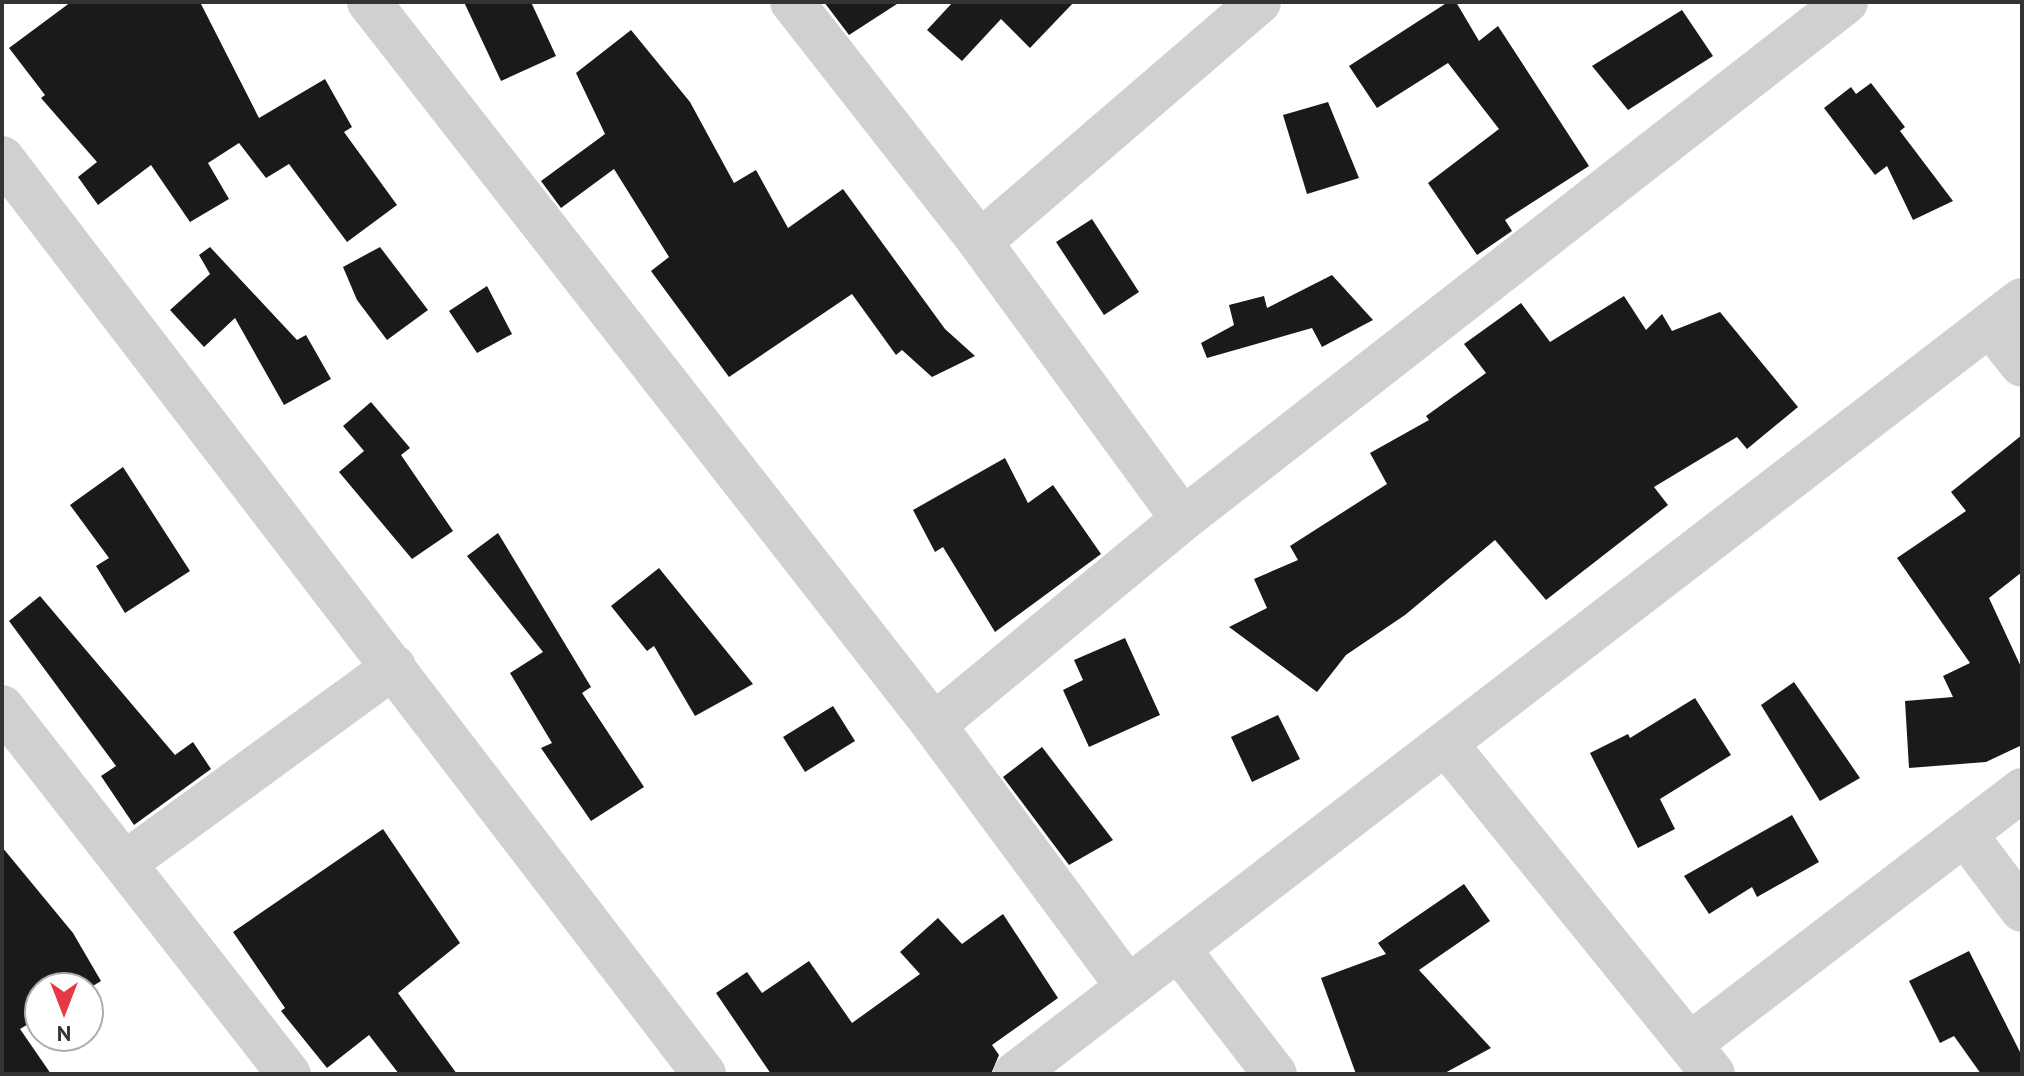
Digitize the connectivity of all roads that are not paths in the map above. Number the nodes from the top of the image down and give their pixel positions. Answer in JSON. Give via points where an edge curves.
{"nodes":[{"id":1,"x":369,"y":2,"type":"edge"},
{"id":2,"x":792,"y":2,"type":"edge"},
{"id":3,"x":1259,"y":2,"type":"edge"},
{"id":4,"x":1846,"y":2,"type":"edge"},
{"id":5,"x":2,"y":158,"type":"edge"},
{"id":6,"x":980,"y":242,"type":"junction"},
{"id":7,"x":2006,"y":312,"type":"edge"},
{"id":8,"x":2022,"y":365,"type":"edge"},
{"id":9,"x":1183,"y":519,"type":"junction"},
{"id":10,"x":394,"y":667,"type":"junction"},
{"id":11,"x":2,"y":707,"type":"edge"},
{"id":12,"x":934,"y":725,"type":"junction"},
{"id":13,"x":1446,"y":744,"type":"junction"},
{"id":14,"x":2022,"y":790,"type":"edge"},
{"id":15,"x":1965,"y":834,"type":"junction"},
{"id":16,"x":125,"y":863,"type":"junction"},
{"id":17,"x":2022,"y":910,"type":"edge"},
{"id":18,"x":1179,"y":950,"type":"junction"},
{"id":19,"x":1127,"y":986,"type":"junction"},
{"id":20,"x":1702,"y":1059,"type":"edge"},
{"id":21,"x":289,"y":1074,"type":"edge"},
{"id":22,"x":704,"y":1074,"type":"edge"},
{"id":23,"x":1015,"y":1074,"type":"edge"},
{"id":24,"x":1275,"y":1074,"type":"edge"}],
"edges":[{"from":1,"to":12,"type":"street"},
{"from":2,"to":6,"type":"street"},
{"from":3,"to":6,"type":"street"},
{"from":4,"to":9,"type":"street"},
{"from":5,"to":10,"type":"street"},
{"from":6,"to":9,"type":"street"},
{"from":7,"to":8,"type":"street"},
{"from":7,"to":13,"type":"street"},
{"from":9,"to":12,"type":"street"},
{"from":10,"to":16,"type":"street"},
{"from":10,"to":22,"type":"street"},
{"from":11,"to":16,"type":"street"},
{"from":12,"to":19,"type":"street"},
{"from":13,"to":18,"type":"street"},
{"from":13,"to":20,"type":"street"},
{"from":14,"to":15,"type":"street"},
{"from":15,"to":17,"type":"street"},
{"from":15,"to":20,"type":"street"},
{"from":16,"to":21,"type":"street"},
{"from":18,"to":19,"type":"street"},
{"from":18,"to":24,"type":"street"},
{"from":19,"to":23,"type":"street"}]}
